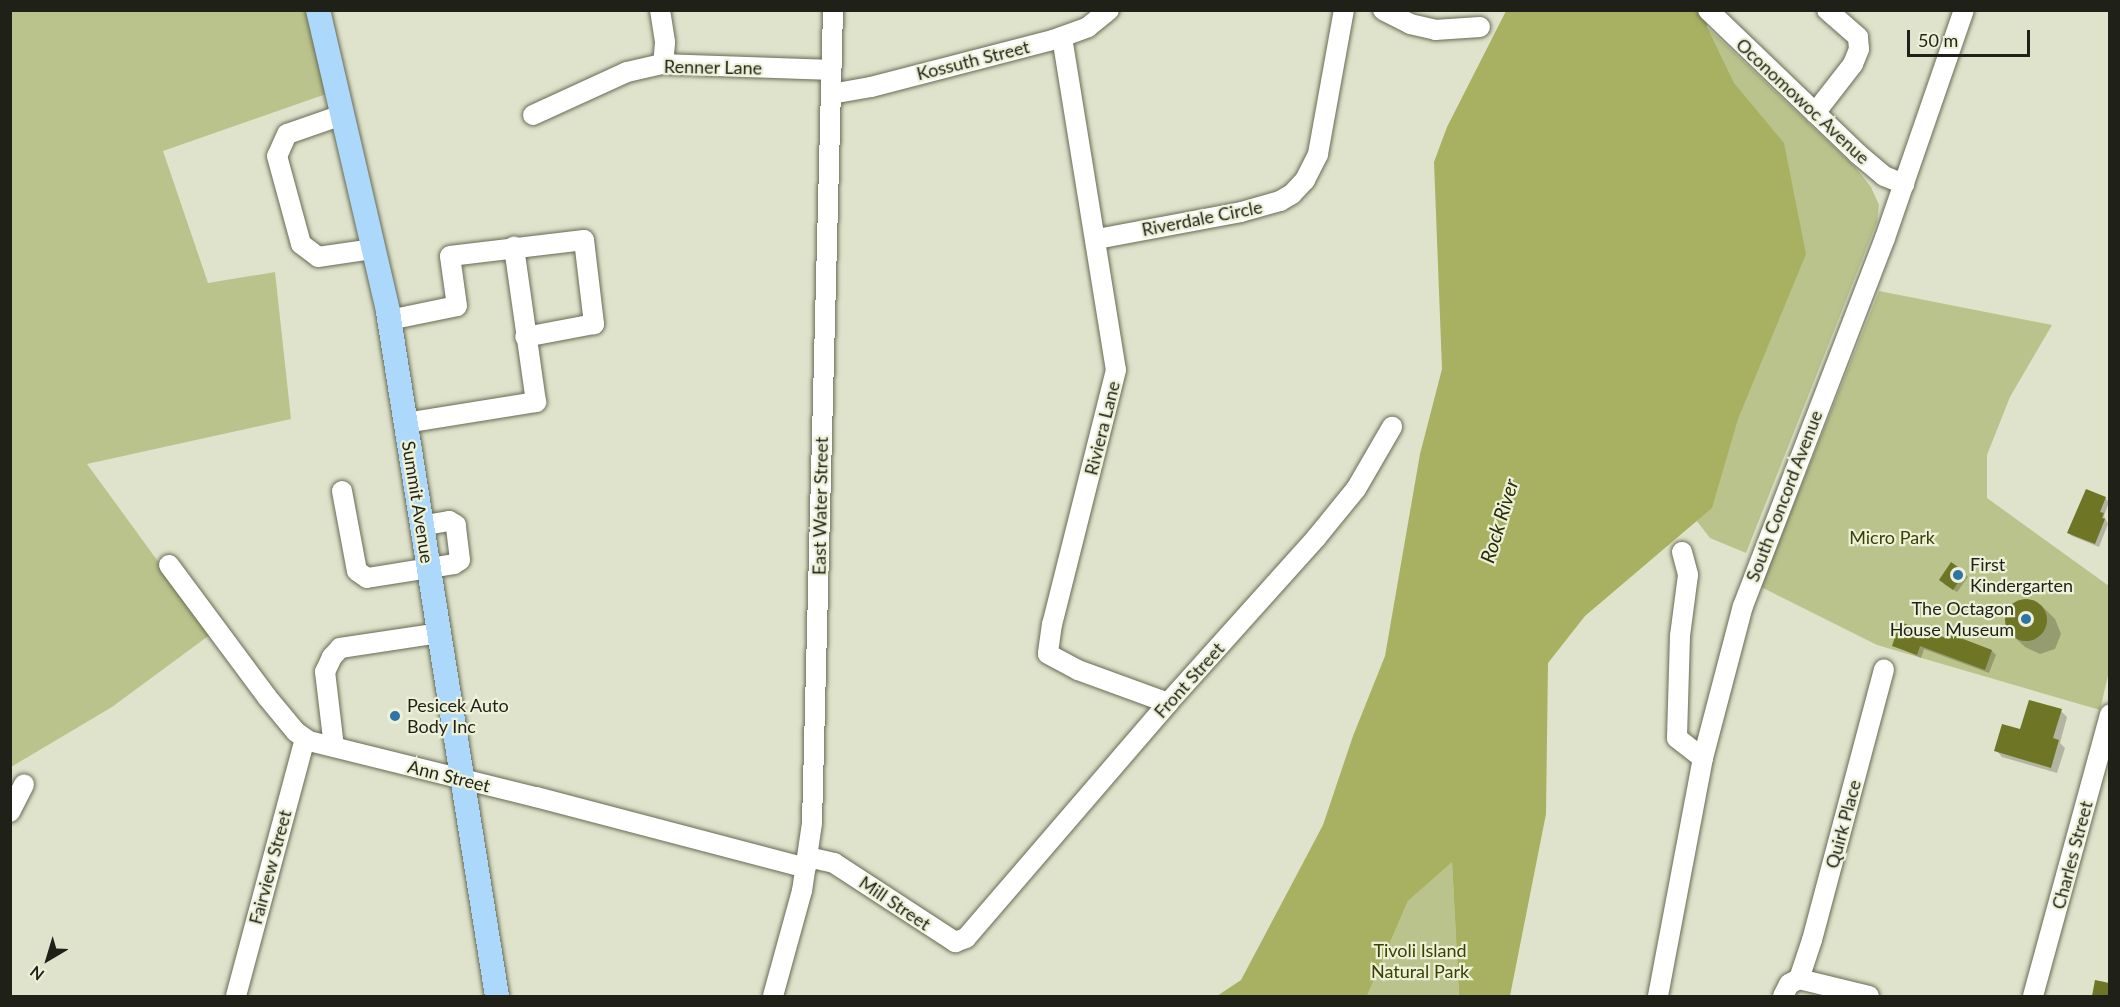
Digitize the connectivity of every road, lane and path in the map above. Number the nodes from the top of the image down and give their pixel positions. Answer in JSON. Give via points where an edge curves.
{"nodes":[{"id":1,"x":318,"y":10,"type":"edge"},
{"id":2,"x":660,"y":10,"type":"edge"},
{"id":3,"x":833,"y":10,"type":"edge"},
{"id":4,"x":1109,"y":10,"type":"edge"},
{"id":5,"x":1344,"y":10,"type":"edge"},
{"id":6,"x":1383,"y":10,"type":"edge"},
{"id":7,"x":1827,"y":10,"type":"edge"},
{"id":8,"x":1964,"y":10,"type":"edge"},
{"id":9,"x":1710,"y":13,"type":"edge"},
{"id":10,"x":1480,"y":27,"type":"dead end"},
{"id":11,"x":1062,"y":37,"type":"junction"},
{"id":12,"x":663,"y":64,"type":"junction"},
{"id":13,"x":831,"y":70,"type":"junction"},
{"id":14,"x":831,"y":94,"type":"junction"},
{"id":15,"x":1815,"y":113,"type":"junction"},
{"id":16,"x":342,"y":115,"type":"junction"},
{"id":17,"x":533,"y":115,"type":"dead end"},
{"id":18,"x":1904,"y":184,"type":"junction"},
{"id":19,"x":1097,"y":239,"type":"junction"},
{"id":20,"x":514,"y":247,"type":"junction"},
{"id":21,"x":373,"y":249,"type":"junction"},
{"id":22,"x":389,"y":320,"type":"junction"},
{"id":23,"x":525,"y":337,"type":"junction"},
{"id":24,"x":405,"y":423,"type":"junction"},
{"id":25,"x":1392,"y":428,"type":"dead end"},
{"id":26,"x":342,"y":491,"type":"dead end"},
{"id":27,"x":422,"y":526,"type":"junction"},
{"id":28,"x":1682,"y":552,"type":"dead end"},
{"id":29,"x":169,"y":566,"type":"dead end"},
{"id":30,"x":429,"y":569,"type":"junction"},
{"id":31,"x":439,"y":633,"type":"junction"},
{"id":32,"x":1884,"y":669,"type":"dead end"},
{"id":33,"x":1168,"y":703,"type":"junction"},
{"id":34,"x":2109,"y":714,"type":"edge"},
{"id":35,"x":305,"y":739,"type":"junction"},
{"id":36,"x":334,"y":747,"type":"junction"},
{"id":37,"x":1703,"y":758,"type":"junction"},
{"id":38,"x":464,"y":781,"type":"junction"},
{"id":39,"x":24,"y":784,"type":"dead end"},
{"id":40,"x":10,"y":812,"type":"edge"},
{"id":41,"x":807,"y":862,"type":"junction"},
{"id":42,"x":977,"y":926,"type":"joint"},
{"id":43,"x":1799,"y":979,"type":"junction"},
{"id":44,"x":236,"y":996,"type":"edge"},
{"id":45,"x":497,"y":996,"type":"edge"},
{"id":46,"x":774,"y":996,"type":"edge"},
{"id":47,"x":1658,"y":996,"type":"edge"},
{"id":48,"x":1783,"y":996,"type":"edge"},
{"id":49,"x":1869,"y":996,"type":"edge"},
{"id":50,"x":2034,"y":996,"type":"edge"}],
"edges":[{"from":1,"to":16,"type":"main road","name":"Summit Avenue"},
{"from":2,"to":12,"type":"street","via":[[665,43]]},
{"from":3,"to":13,"type":"street","name":"East Water Street"},
{"from":4,"to":11,"type":"street","name":"Kossuth Street","via":[[1088,27]]},
{"from":5,"to":19,"type":"street","name":"Riverdale Circle","via":[[1318,154],[1305,180],[1292,194],[1241,212]]},
{"from":6,"to":10,"type":"street","via":[[1410,24],[1435,30]]},
{"from":7,"to":15,"type":"street","via":[[1858,38],[1859,49],[1853,64]]},
{"from":8,"to":18,"type":"street","name":"South Concord Avenue"},
{"from":9,"to":15,"type":"street","name":"Oconomowoc Avenue"},
{"from":11,"to":14,"type":"street","name":"Kossuth Street"},
{"from":11,"to":19,"type":"street","name":"Riviera Lane"},
{"from":12,"to":13,"type":"street","name":"Renner Lane"},
{"from":12,"to":17,"type":"street","name":"Renner Lane","via":[[627,72]]},
{"from":13,"to":14,"type":"street","name":"East Water Street"},
{"from":14,"to":41,"type":"street","name":"East Water Street","via":[[812,823]]},
{"from":15,"to":18,"type":"street","name":"Oconomowoc Avenue","via":[[1884,176]]},
{"from":16,"to":21,"type":"main road","name":"Summit Avenue"},
{"from":16,"to":21,"type":"street","via":[[287,134],[277,156],[301,244],[318,257]]},
{"from":18,"to":37,"type":"street","name":"South Concord Avenue","via":[[1754,572]]},
{"from":19,"to":33,"type":"street","name":"Riviera Lane","via":[[1116,370],[1052,624],[1048,654],[1077,670]]},
{"from":20,"to":22,"type":"street","via":[[450,256],[457,306]]},
{"from":20,"to":23,"type":"street"},
{"from":20,"to":23,"type":"street","via":[[584,240],[594,324]]},
{"from":21,"to":22,"type":"main road","name":"Summit Avenue"},
{"from":22,"to":24,"type":"main road","name":"Summit Avenue"},
{"from":23,"to":24,"type":"street","via":[[536,402]]},
{"from":24,"to":27,"type":"main road","name":"Summit Avenue"},
{"from":25,"to":33,"type":"street","name":"Front Street","via":[[1356,489]]},
{"from":26,"to":30,"type":"street","via":[[357,571],[368,578]]},
{"from":27,"to":30,"type":"main road","name":"Summit Avenue"},
{"from":27,"to":30,"type":"street","via":[[449,521],[456,525],[460,560]]},
{"from":28,"to":37,"type":"street","via":[[1688,575],[1680,636],[1677,738]]},
{"from":29,"to":35,"type":"street","via":[[267,697]]},
{"from":30,"to":31,"type":"main road","name":"Summit Avenue"},
{"from":31,"to":36,"type":"street","via":[[340,648],[325,672]]},
{"from":31,"to":38,"type":"main road","name":"Summit Avenue"},
{"from":32,"to":43,"type":"street","name":"Quirk Place"},
{"from":33,"to":42,"type":"street","name":"Front Street"},
{"from":34,"to":50,"type":"street","name":"Charles Street"},
{"from":35,"to":36,"type":"street","name":"Ann Street"},
{"from":35,"to":44,"type":"street","name":"Fairview Street"},
{"from":36,"to":38,"type":"street","name":"Ann Street"},
{"from":37,"to":47,"type":"street","name":"South Concord Avenue"},
{"from":38,"to":41,"type":"street","name":"Ann Street"},
{"from":38,"to":45,"type":"main road","name":"Summit Avenue"},
{"from":39,"to":40,"type":"street"},
{"from":41,"to":42,"type":"street","name":"Mill Street","via":[[834,863],[955,942],[966,938]]},
{"from":41,"to":46,"type":"street","name":"East Water Street"},
{"from":43,"to":48,"type":"street","via":[[1789,984]]},
{"from":43,"to":49,"type":"street"}]}
